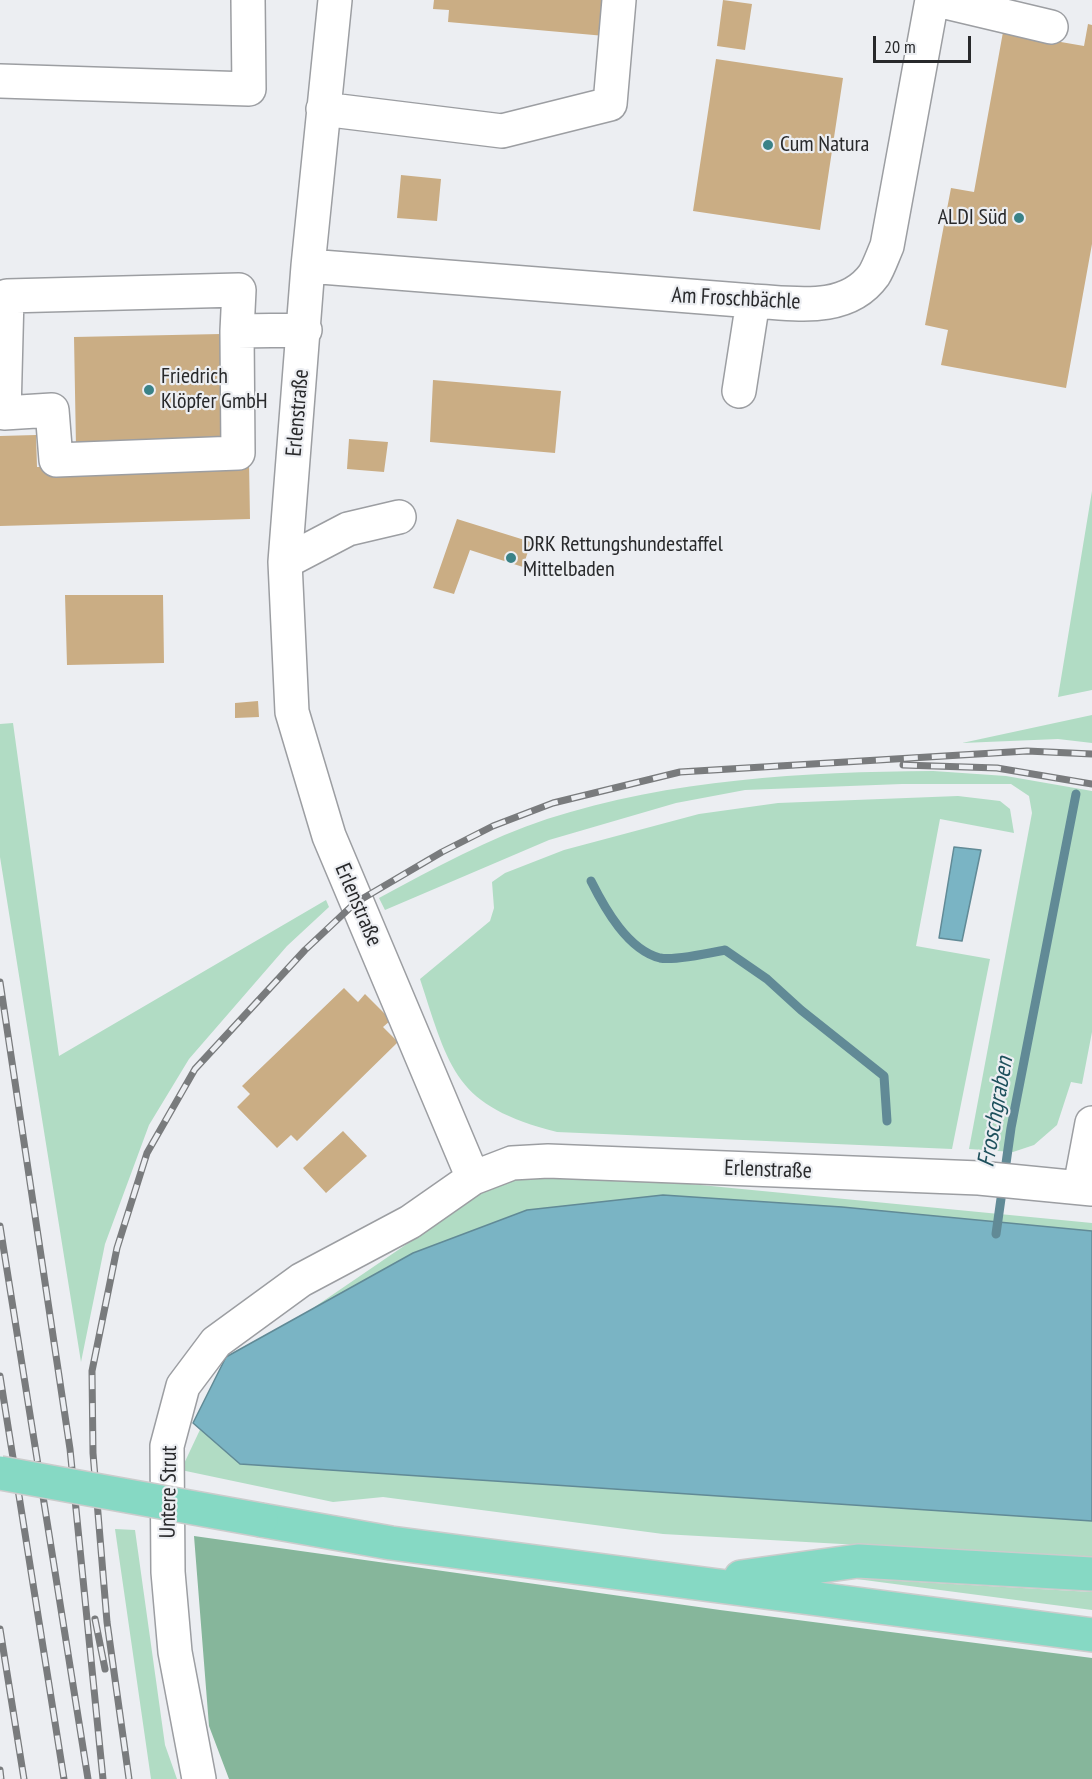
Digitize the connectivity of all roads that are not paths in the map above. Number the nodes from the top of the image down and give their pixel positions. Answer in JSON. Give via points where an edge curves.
{"nodes":[{"id":1,"x":248,"y":0,"type":"edge"},
{"id":2,"x":335,"y":0,"type":"edge"},
{"id":3,"x":619,"y":0,"type":"edge"},
{"id":4,"x":935,"y":0,"type":"edge"},
{"id":5,"x":1051,"y":27,"type":"dead end"},
{"id":6,"x":0,"y":81,"type":"edge"},
{"id":7,"x":323,"y":109,"type":"junction"},
{"id":8,"x":308,"y":266,"type":"junction"},
{"id":9,"x":753,"y":302,"type":"junction"},
{"id":10,"x":305,"y":330,"type":"junction"},
{"id":11,"x":237,"y":331,"type":"junction"},
{"id":12,"x":739,"y":391,"type":"dead end"},
{"id":13,"x":399,"y":517,"type":"dead end"},
{"id":14,"x":285,"y":562,"type":"junction"},
{"id":15,"x":1092,"y":1123,"type":"edge"},
{"id":16,"x":473,"y":1178,"type":"junction"},
{"id":17,"x":1086,"y":1188,"type":"edge"},
{"id":18,"x":0,"y":1473,"type":"edge"},
{"id":19,"x":1092,"y":1574,"type":"edge"},
{"id":20,"x":698,"y":1583,"type":"junction"},
{"id":21,"x":1092,"y":1635,"type":"edge"},
{"id":22,"x":199,"y":1779,"type":"edge"}],
"edges":[{"from":1,"to":6,"type":"street","via":[[249,89]]},
{"from":2,"to":7,"type":"street","name":"Erlenstraße"},
{"from":3,"to":7,"type":"street","via":[[610,104],[502,132]]},
{"from":4,"to":5,"type":"street"},
{"from":4,"to":9,"type":"street","name":"Am Froschbächle","via":[[887,246],[873,276],[851,296],[824,303]]},
{"from":7,"to":8,"type":"street","name":"Erlenstraße"},
{"from":8,"to":9,"type":"street","name":"Am Froschbächle"},
{"from":8,"to":10,"type":"street","name":"Erlenstraße"},
{"from":9,"to":12,"type":"street"},
{"from":10,"to":11,"type":"street"},
{"from":10,"to":14,"type":"street","name":"Erlenstraße"},
{"from":11,"to":11,"type":"street","via":[[239,290],[7,296],[4,413],[52,410],[56,460],[237,453]]},
{"from":13,"to":14,"type":"street","via":[[348,529]]},
{"from":14,"to":16,"type":"street","name":"Erlenstraße","via":[[292,712],[329,836]]},
{"from":15,"to":17,"type":"street"},
{"from":16,"to":17,"type":"street","name":"Erlenstraße","via":[[512,1163],[548,1161],[979,1178]]},
{"from":16,"to":22,"type":"street","name":"Untere Strut","via":[[410,1222],[301,1280],[216,1342],[183,1386],[168,1446],[168,1572],[175,1652]]},
{"from":18,"to":20,"type":"main road","bridge":true,"via":[[391,1543]]},
{"from":19,"to":20,"type":"main road","via":[[858,1562]]},
{"from":20,"to":21,"type":"main road"}]}
